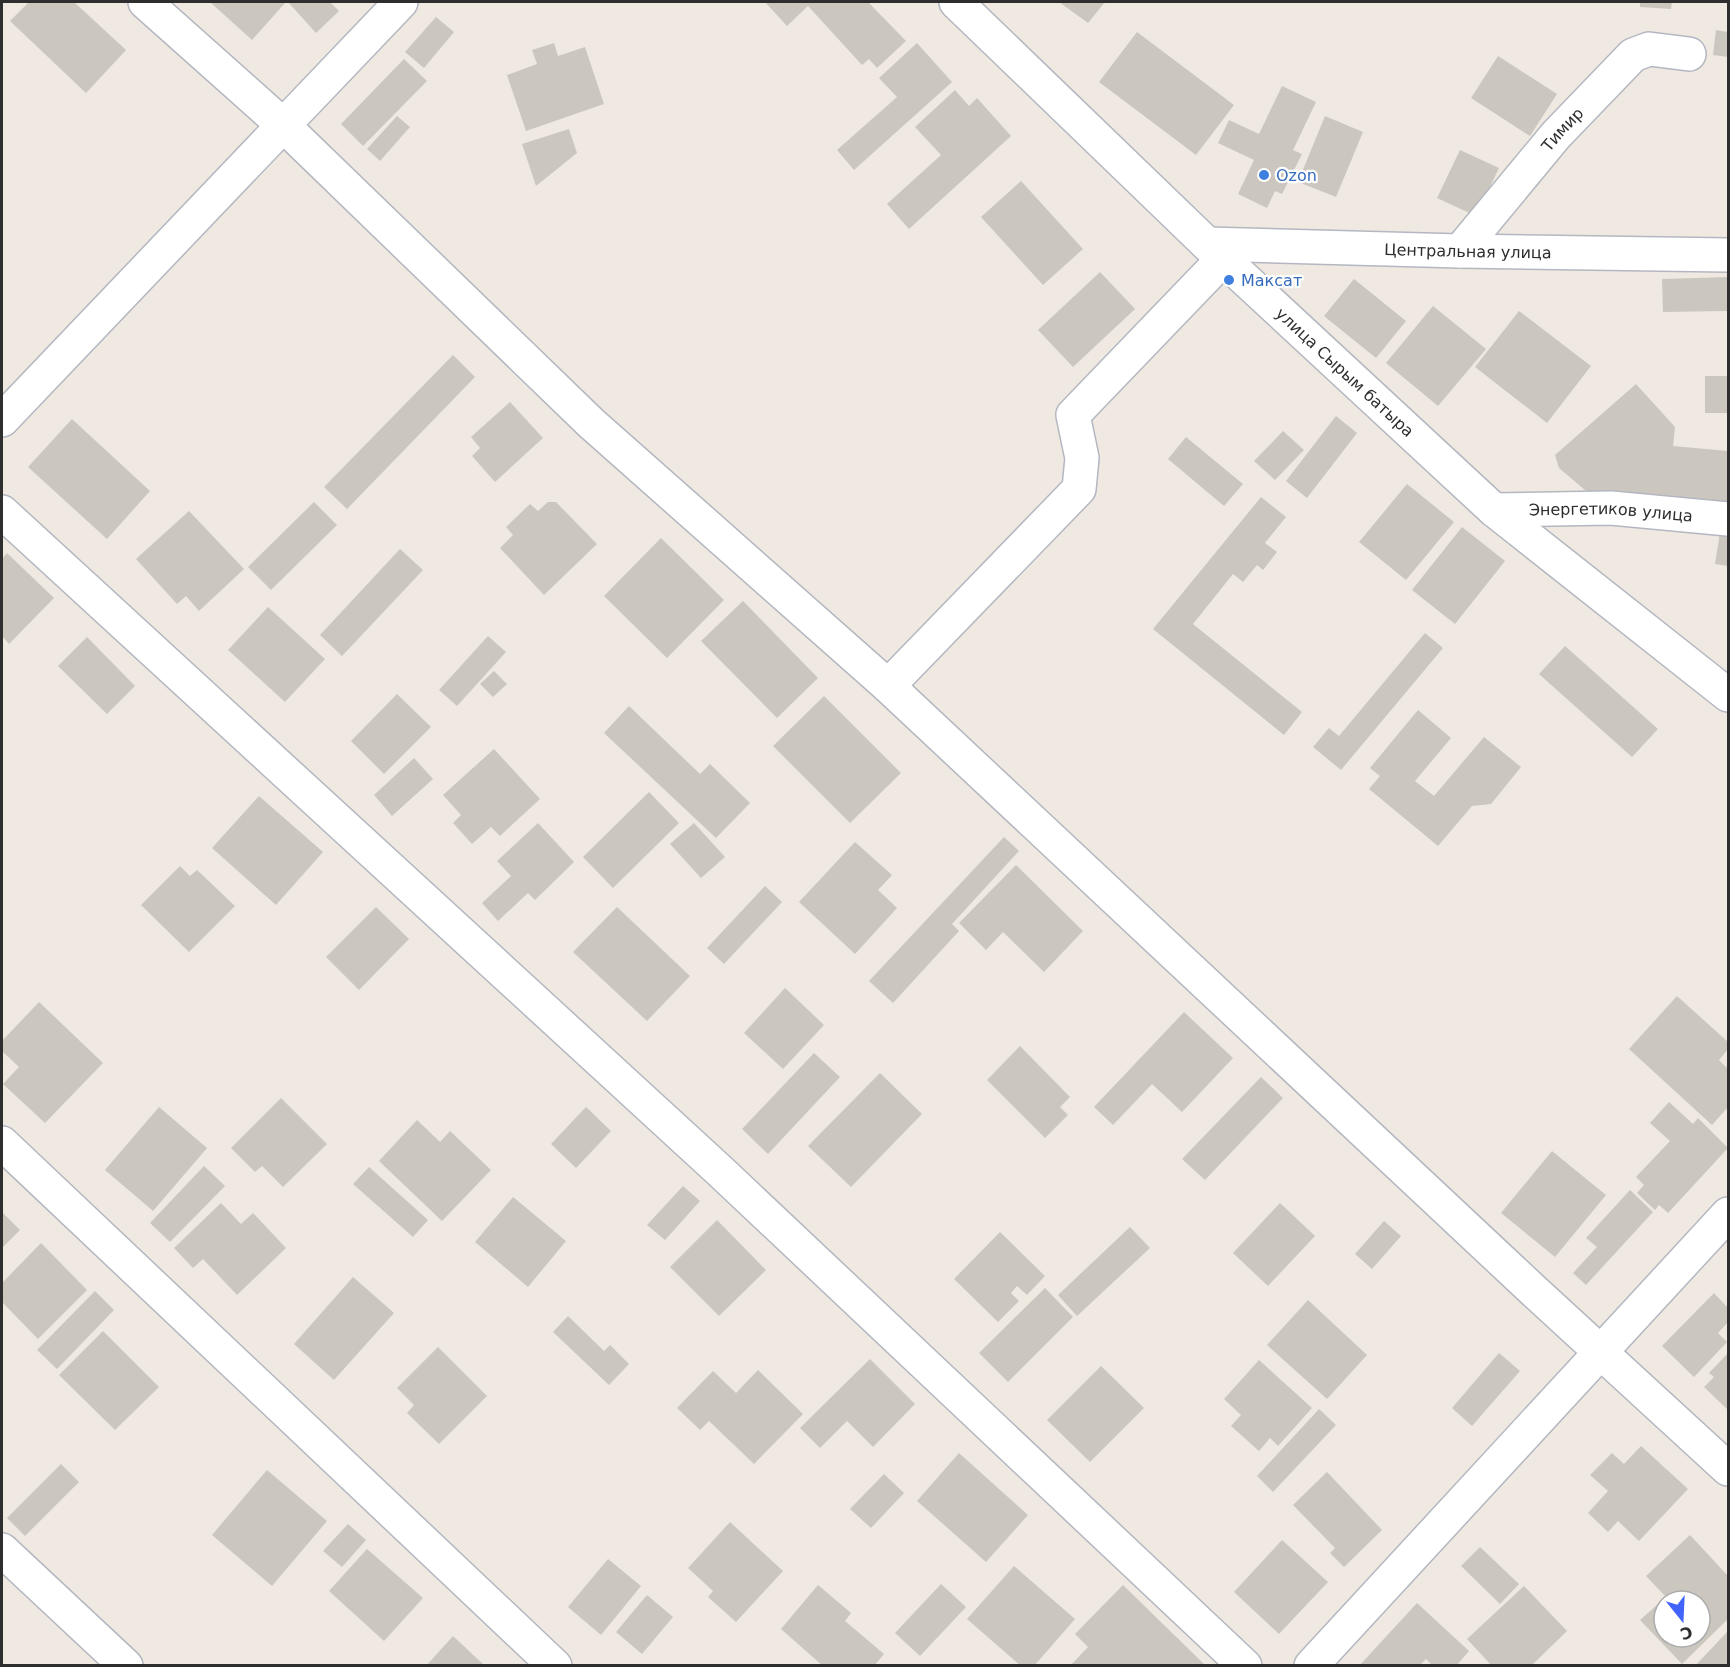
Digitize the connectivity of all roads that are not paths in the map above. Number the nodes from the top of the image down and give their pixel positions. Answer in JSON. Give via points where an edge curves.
{"nodes":[{"id":1,"x":145,"y":2,"type":"edge"},
{"id":2,"x":401,"y":2,"type":"edge"},
{"id":3,"x":956,"y":2,"type":"edge"},
{"id":4,"x":1689,"y":54,"type":"dead end"},
{"id":5,"x":283,"y":124,"type":"junction"},
{"id":6,"x":1215,"y":251,"type":"junction"},
{"id":7,"x":1460,"y":251,"type":"junction"},
{"id":8,"x":1728,"y":255,"type":"edge"},
{"id":9,"x":2,"y":420,"type":"edge"},
{"id":10,"x":1494,"y":510,"type":"junction"},
{"id":11,"x":2,"y":512,"type":"edge"},
{"id":12,"x":1728,"y":519,"type":"edge"},
{"id":13,"x":888,"y":686,"type":"junction"},
{"id":14,"x":1728,"y":694,"type":"edge"},
{"id":15,"x":2,"y":1143,"type":"edge"},
{"id":16,"x":1728,"y":1214,"type":"edge"},
{"id":17,"x":1602,"y":1352,"type":"junction"},
{"id":18,"x":1728,"y":1469,"type":"edge"},
{"id":19,"x":2,"y":1550,"type":"edge"},
{"id":20,"x":126,"y":1665,"type":"edge"},
{"id":21,"x":555,"y":1665,"type":"edge"},
{"id":22,"x":1245,"y":1665,"type":"edge"},
{"id":23,"x":1311,"y":1665,"type":"edge"}],
"edges":[{"from":1,"to":5,"type":"street"},
{"from":2,"to":5,"type":"street"},
{"from":3,"to":6,"type":"street","name":"улица Сырым батыра"},
{"from":4,"to":7,"type":"street","name":"Тимир","via":[[1650,49],[1633,56],[1556,135]]},
{"from":5,"to":9,"type":"street"},
{"from":5,"to":13,"type":"street","via":[[591,423]]},
{"from":6,"to":7,"type":"street","name":"Центральная улица"},
{"from":6,"to":10,"type":"street","name":"улица Сырым батыра"},
{"from":6,"to":13,"type":"street","via":[[1073,415],[1082,458],[1079,489]]},
{"from":7,"to":8,"type":"street","name":"Центральная улица"},
{"from":10,"to":12,"type":"street","name":"Энергетиков улица","via":[[1611,508]]},
{"from":10,"to":14,"type":"street","name":"улица Сырым батыра"},
{"from":11,"to":22,"type":"street","via":[[720,1171]]},
{"from":13,"to":17,"type":"street"},
{"from":15,"to":21,"type":"street"},
{"from":16,"to":17,"type":"street"},
{"from":17,"to":18,"type":"street"},
{"from":17,"to":23,"type":"street"},
{"from":19,"to":20,"type":"street"}]}
